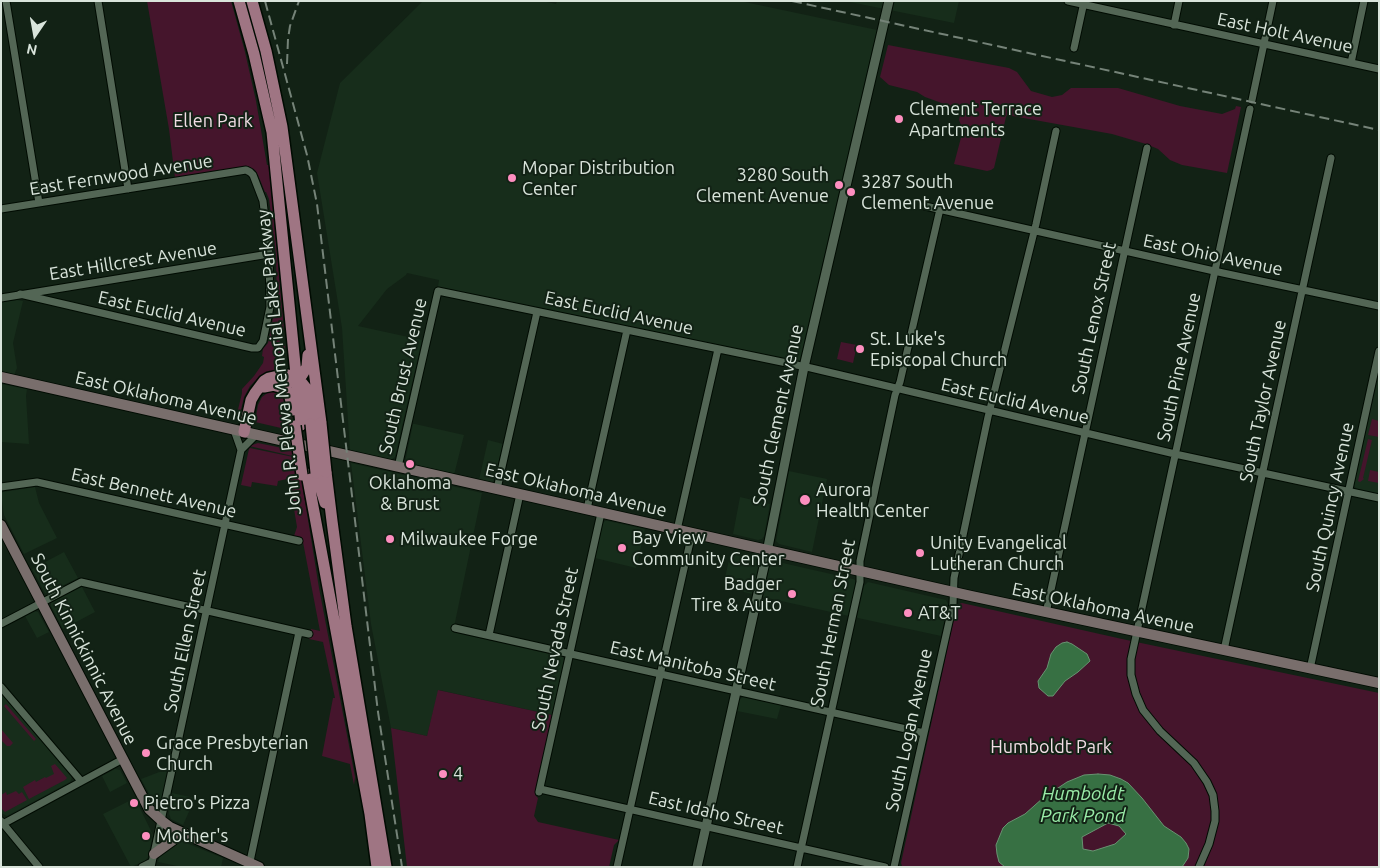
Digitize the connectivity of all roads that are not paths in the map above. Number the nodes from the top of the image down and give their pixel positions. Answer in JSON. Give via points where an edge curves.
{"nodes":[{"id":1,"x":6,"y":1,"type":"edge"},
{"id":2,"x":98,"y":1,"type":"edge"},
{"id":3,"x":239,"y":1,"type":"edge"},
{"id":4,"x":252,"y":1,"type":"edge"},
{"id":5,"x":889,"y":1,"type":"edge"},
{"id":6,"x":1068,"y":1,"type":"edge"},
{"id":7,"x":1179,"y":1,"type":"edge"},
{"id":8,"x":1274,"y":1,"type":"edge"},
{"id":9,"x":1364,"y":1,"type":"edge"},
{"id":10,"x":1084,"y":3,"type":"edge"},
{"id":11,"x":1174,"y":25,"type":"junction"},
{"id":12,"x":1264,"y":44,"type":"junction"},
{"id":13,"x":1074,"y":48,"type":"dead end"},
{"id":14,"x":1352,"y":63,"type":"junction"},
{"id":15,"x":1379,"y":69,"type":"edge"},
{"id":16,"x":1252,"y":100,"type":"dead end"},
{"id":17,"x":1250,"y":109,"type":"dead end"},
{"id":18,"x":1056,"y":130,"type":"dead end"},
{"id":19,"x":1148,"y":148,"type":"dead end"},
{"id":20,"x":1331,"y":158,"type":"dead end"},
{"id":21,"x":128,"y":189,"type":"junction"},
{"id":22,"x":39,"y":203,"type":"junction"},
{"id":23,"x":925,"y":206,"type":"dead end"},
{"id":24,"x":1,"y":209,"type":"edge"},
{"id":25,"x":940,"y":209,"type":"junction"},
{"id":26,"x":1034,"y":231,"type":"junction"},
{"id":27,"x":1124,"y":251,"type":"junction"},
{"id":28,"x":269,"y":254,"type":"junction"},
{"id":29,"x":284,"y":262,"type":"junction"},
{"id":30,"x":1215,"y":271,"type":"junction"},
{"id":31,"x":1302,"y":290,"type":"junction"},
{"id":32,"x":438,"y":291,"type":"joint"},
{"id":33,"x":20,"y":294,"type":"junction"},
{"id":34,"x":1,"y":298,"type":"edge"},
{"id":35,"x":1379,"y":306,"type":"edge"},
{"id":36,"x":537,"y":312,"type":"junction"},
{"id":37,"x":627,"y":330,"type":"junction"},
{"id":38,"x":310,"y":341,"type":"junction"},
{"id":39,"x":718,"y":349,"type":"junction"},
{"id":40,"x":1379,"y":351,"type":"edge"},
{"id":41,"x":804,"y":367,"type":"junction"},
{"id":42,"x":1,"y":377,"type":"edge"},
{"id":43,"x":296,"y":379,"type":"junction"},
{"id":44,"x":274,"y":380,"type":"junction"},
{"id":45,"x":897,"y":389,"type":"junction"},
{"id":46,"x":989,"y":410,"type":"junction"},
{"id":47,"x":307,"y":424,"type":"junction"},
{"id":48,"x":239,"y":431,"type":"junction"},
{"id":49,"x":1084,"y":433,"type":"junction"},
{"id":50,"x":256,"y":435,"type":"junction"},
{"id":51,"x":241,"y":450,"type":"junction"},
{"id":52,"x":1175,"y":454,"type":"junction"},
{"id":53,"x":398,"y":467,"type":"junction"},
{"id":54,"x":313,"y":473,"type":"junction"},
{"id":55,"x":1262,"y":473,"type":"junction"},
{"id":56,"x":1,"y":487,"type":"edge"},
{"id":57,"x":497,"y":489,"type":"junction"},
{"id":58,"x":1348,"y":491,"type":"junction"},
{"id":59,"x":520,"y":494,"type":"junction"},
{"id":60,"x":1379,"y":498,"type":"edge"},
{"id":61,"x":587,"y":510,"type":"junction"},
{"id":62,"x":601,"y":513,"type":"junction"},
{"id":63,"x":1,"y":525,"type":"edge"},
{"id":64,"x":225,"y":525,"type":"junction"},
{"id":65,"x":677,"y":530,"type":"junction"},
{"id":66,"x":692,"y":533,"type":"junction"},
{"id":67,"x":299,"y":541,"type":"dead end"},
{"id":68,"x":767,"y":550,"type":"junction"},
{"id":69,"x":860,"y":571,"type":"junction"},
{"id":70,"x":954,"y":592,"type":"junction"},
{"id":71,"x":42,"y":602,"type":"junction"},
{"id":72,"x":207,"y":611,"type":"junction"},
{"id":73,"x":1046,"y":612,"type":"junction"},
{"id":74,"x":1,"y":624,"type":"edge"},
{"id":75,"x":455,"y":628,"type":"dead end"},
{"id":76,"x":299,"y":632,"type":"junction"},
{"id":77,"x":1136,"y":632,"type":"junction"},
{"id":78,"x":309,"y":634,"type":"dead end"},
{"id":79,"x":489,"y":635,"type":"junction"},
{"id":80,"x":1224,"y":650,"type":"junction"},
{"id":81,"x":570,"y":653,"type":"junction"},
{"id":82,"x":1310,"y":669,"type":"junction"},
{"id":83,"x":660,"y":674,"type":"junction"},
{"id":84,"x":1379,"y":683,"type":"edge"},
{"id":85,"x":1,"y":687,"type":"edge"},
{"id":86,"x":736,"y":690,"type":"junction"},
{"id":87,"x":832,"y":712,"type":"junction"},
{"id":88,"x":924,"y":733,"type":"junction"},
{"id":89,"x":122,"y":759,"type":"junction"},
{"id":90,"x":81,"y":781,"type":"junction"},
{"id":91,"x":540,"y":791,"type":"joint"},
{"id":92,"x":630,"y":810,"type":"junction"},
{"id":93,"x":162,"y":821,"type":"junction"},
{"id":94,"x":2,"y":823,"type":"edge"},
{"id":95,"x":706,"y":826,"type":"junction"},
{"id":96,"x":183,"y":833,"type":"junction"},
{"id":97,"x":801,"y":848,"type":"junction"},
{"id":98,"x":152,"y":861,"type":"edge"},
{"id":99,"x":253,"y":865,"type":"edge"},
{"id":100,"x":40,"y":867,"type":"edge"},
{"id":101,"x":142,"y":867,"type":"edge"},
{"id":102,"x":377,"y":867,"type":"edge"},
{"id":103,"x":386,"y":867,"type":"edge"},
{"id":104,"x":617,"y":867,"type":"edge"},
{"id":105,"x":697,"y":867,"type":"edge"},
{"id":106,"x":797,"y":867,"type":"edge"},
{"id":107,"x":885,"y":867,"type":"edge"},
{"id":108,"x":894,"y":867,"type":"edge"},
{"id":109,"x":1199,"y":867,"type":"edge"}],
"edges":[{"from":1,"to":22,"type":"street"},
{"from":2,"to":21,"type":"street"},
{"from":3,"to":29,"type":"main road","name":"John R. Plewa Memorial Lake Parkway","via":[[272,132]]},
{"from":4,"to":38,"type":"main road","name":"John R. Plewa Memorial Lake Parkway","via":[[282,127]]},
{"from":5,"to":41,"type":"street","name":"South Clement Avenue"},
{"from":6,"to":10,"type":"street","name":"East Holt Avenue"},
{"from":7,"to":11,"type":"street"},
{"from":8,"to":12,"type":"street"},
{"from":9,"to":14,"type":"street"},
{"from":10,"to":11,"type":"street","name":"East Holt Avenue"},
{"from":10,"to":13,"type":"street"},
{"from":11,"to":12,"type":"street","name":"East Holt Avenue"},
{"from":12,"to":14,"type":"street","name":"East Holt Avenue"},
{"from":12,"to":16,"type":"street"},
{"from":14,"to":15,"type":"street","name":"East Holt Avenue"},
{"from":17,"to":30,"type":"street","name":"South Pine Avenue"},
{"from":18,"to":26,"type":"street","name":"South Logan Avenue"},
{"from":19,"to":27,"type":"street","name":"South Lenox Street"},
{"from":20,"to":31,"type":"street","name":"South Taylor Avenue"},
{"from":21,"to":22,"type":"street","name":"East Fernwood Avenue"},
{"from":21,"to":28,"type":"street","name":"East Fernwood Avenue","via":[[246,170],[253,175],[263,201]]},
{"from":22,"to":24,"type":"street","name":"East Fernwood Avenue"},
{"from":23,"to":25,"type":"street","name":"East Ohio Avenue"},
{"from":25,"to":26,"type":"street","name":"East Ohio Avenue"},
{"from":25,"to":45,"type":"street","name":"South Herman Street"},
{"from":26,"to":27,"type":"street","name":"East Ohio Avenue"},
{"from":26,"to":46,"type":"street","name":"South Logan Avenue"},
{"from":27,"to":30,"type":"street","name":"East Ohio Avenue"},
{"from":27,"to":49,"type":"street","name":"South Lenox Street"},
{"from":28,"to":33,"type":"street","name":"East Hillcrest Avenue"},
{"from":28,"to":33,"type":"street","name":"East Euclid Avenue","via":[[270,313],[258,348]]},
{"from":29,"to":43,"type":"main road","name":"John R. Plewa Memorial Lake Parkway"},
{"from":29,"to":44,"type":"main road","via":[[282,279],[288,360]]},
{"from":30,"to":31,"type":"street","name":"East Ohio Avenue"},
{"from":30,"to":52,"type":"street","name":"South Pine Avenue"},
{"from":31,"to":35,"type":"street","name":"East Ohio Avenue"},
{"from":31,"to":55,"type":"street","name":"South Taylor Avenue"},
{"from":32,"to":36,"type":"street","name":"East Euclid Avenue"},
{"from":32,"to":53,"type":"street","name":"South Brust Avenue"},
{"from":33,"to":34,"type":"street","name":"East Hillcrest Avenue"},
{"from":36,"to":37,"type":"street","name":"East Euclid Avenue"},
{"from":36,"to":57,"type":"street"},
{"from":37,"to":39,"type":"street","name":"East Euclid Avenue"},
{"from":37,"to":61,"type":"street"},
{"from":38,"to":43,"type":"main road","via":[[307,367]]},
{"from":38,"to":47,"type":"main road","name":"John R. Plewa Memorial Lake Parkway"},
{"from":39,"to":41,"type":"street","name":"East Euclid Avenue"},
{"from":39,"to":65,"type":"street"},
{"from":40,"to":58,"type":"street","name":"South Quincy Avenue"},
{"from":41,"to":45,"type":"street","name":"East Euclid Avenue"},
{"from":41,"to":68,"type":"street","name":"South Clement Avenue"},
{"from":42,"to":48,"type":"main road","name":"East Oklahoma Avenue"},
{"from":43,"to":44,"type":"main road","via":[[288,375]]},
{"from":43,"to":47,"type":"main road","name":"John R. Plewa Memorial Lake Parkway"},
{"from":44,"to":47,"type":"main road","via":[[289,394]]},
{"from":44,"to":48,"type":"main road","via":[[258,389]]},
{"from":45,"to":46,"type":"street","name":"East Euclid Avenue"},
{"from":45,"to":69,"type":"street","name":"South Herman Street"},
{"from":46,"to":49,"type":"street","name":"East Euclid Avenue"},
{"from":46,"to":70,"type":"street","name":"South Logan Avenue","via":[[954,578]]},
{"from":47,"to":54,"type":"main road","name":"John R. Plewa Memorial Lake Parkway"},
{"from":47,"to":54,"type":"main road","name":"John R. Plewa Memorial Lake Parkway","bridge":true},
{"from":48,"to":50,"type":"main road","name":"East Oklahoma Avenue"},
{"from":48,"to":51,"type":"street"},
{"from":49,"to":52,"type":"street","name":"East Euclid Avenue"},
{"from":49,"to":73,"type":"street","name":"South Lenox Street"},
{"from":50,"to":51,"type":"street"},
{"from":50,"to":53,"type":"main road","name":"East Oklahoma Avenue"},
{"from":51,"to":64,"type":"street","name":"South Ellen Street"},
{"from":52,"to":55,"type":"street","name":"East Euclid Avenue"},
{"from":52,"to":77,"type":"street","name":"South Pine Avenue"},
{"from":53,"to":57,"type":"main road","name":"East Oklahoma Avenue"},
{"from":54,"to":102,"type":"main road","name":"John R. Plewa Memorial Lake Parkway","via":[[318,534]]},
{"from":54,"to":103,"type":"main road","via":[[332,521]]},
{"from":55,"to":58,"type":"street","name":"East Euclid Avenue"},
{"from":55,"to":80,"type":"street","name":"South Taylor Avenue"},
{"from":56,"to":64,"type":"street","name":"East Bennett Avenue","via":[[37,482]]},
{"from":57,"to":59,"type":"main road","name":"East Oklahoma Avenue"},
{"from":58,"to":60,"type":"street","name":"East Euclid Avenue"},
{"from":58,"to":82,"type":"street","name":"South Quincy Avenue"},
{"from":59,"to":61,"type":"main road","name":"East Oklahoma Avenue"},
{"from":59,"to":79,"type":"street"},
{"from":61,"to":62,"type":"main road","name":"East Oklahoma Avenue"},
{"from":62,"to":65,"type":"main road","name":"East Oklahoma Avenue"},
{"from":62,"to":81,"type":"street","name":"South Nevada Street"},
{"from":63,"to":71,"type":"main road","name":"South Kinnickinnic Avenue"},
{"from":64,"to":67,"type":"street","name":"East Bennett Avenue"},
{"from":64,"to":72,"type":"street","name":"South Ellen Street"},
{"from":65,"to":66,"type":"main road","name":"East Oklahoma Avenue"},
{"from":66,"to":68,"type":"main road","name":"East Oklahoma Avenue"},
{"from":66,"to":83,"type":"street"},
{"from":68,"to":69,"type":"main road","name":"East Oklahoma Avenue"},
{"from":68,"to":86,"type":"street","name":"South Clement Avenue"},
{"from":69,"to":70,"type":"main road","name":"East Oklahoma Avenue"},
{"from":69,"to":87,"type":"street","name":"South Herman Street"},
{"from":70,"to":73,"type":"main road","name":"East Oklahoma Avenue"},
{"from":70,"to":88,"type":"street","name":"South Logan Avenue"},
{"from":71,"to":72,"type":"street","via":[[81,582]]},
{"from":71,"to":74,"type":"street"},
{"from":71,"to":89,"type":"main road","name":"South Kinnickinnic Avenue"},
{"from":72,"to":76,"type":"street"},
{"from":72,"to":93,"type":"street","name":"South Ellen Street"},
{"from":73,"to":77,"type":"main road","name":"East Oklahoma Avenue"},
{"from":75,"to":79,"type":"street","name":"East Manitoba Street"},
{"from":76,"to":78,"type":"street"},
{"from":76,"to":99,"type":"street"},
{"from":77,"to":80,"type":"main road","name":"East Oklahoma Avenue"},
{"from":77,"to":109,"type":"street","name":"South Pine Avenue","via":[[1131,675],[1143,710],[1194,763],[1213,795],[1215,822]]},
{"from":79,"to":81,"type":"street","name":"East Manitoba Street"},
{"from":80,"to":82,"type":"main road","name":"East Oklahoma Avenue"},
{"from":81,"to":83,"type":"street","name":"East Manitoba Street"},
{"from":81,"to":91,"type":"street","name":"South Nevada Street"},
{"from":82,"to":84,"type":"main road","name":"East Oklahoma Avenue"},
{"from":83,"to":86,"type":"street","name":"East Manitoba Street"},
{"from":83,"to":92,"type":"street"},
{"from":85,"to":90,"type":"street"},
{"from":86,"to":87,"type":"street","name":"East Manitoba Street"},
{"from":86,"to":95,"type":"street","name":"South Clement Avenue"},
{"from":87,"to":88,"type":"street","name":"East Manitoba Street"},
{"from":87,"to":97,"type":"street","name":"South Herman Street"},
{"from":88,"to":108,"type":"street","name":"South Logan Avenue"},
{"from":89,"to":90,"type":"street"},
{"from":89,"to":93,"type":"main road","name":"South Kinnickinnic Avenue","via":[[149,809]]},
{"from":90,"to":94,"type":"street"},
{"from":91,"to":92,"type":"street","name":"East Idaho Street"},
{"from":92,"to":95,"type":"street","name":"East Idaho Street"},
{"from":92,"to":104,"type":"street"},
{"from":93,"to":96,"type":"main road","name":"South Kinnickinnic Avenue"},
{"from":93,"to":98,"type":"street","name":"South Ellen Street"},
{"from":94,"to":100,"type":"street"},
{"from":95,"to":97,"type":"street","name":"East Idaho Street"},
{"from":95,"to":105,"type":"street","name":"South Clement Avenue"},
{"from":96,"to":98,"type":"main road"},
{"from":96,"to":99,"type":"main road","name":"South Kinnickinnic Avenue"},
{"from":97,"to":106,"type":"street","name":"South Herman Street"},
{"from":97,"to":107,"type":"street","name":"East Idaho Street"},
{"from":98,"to":101,"type":"street"}]}
